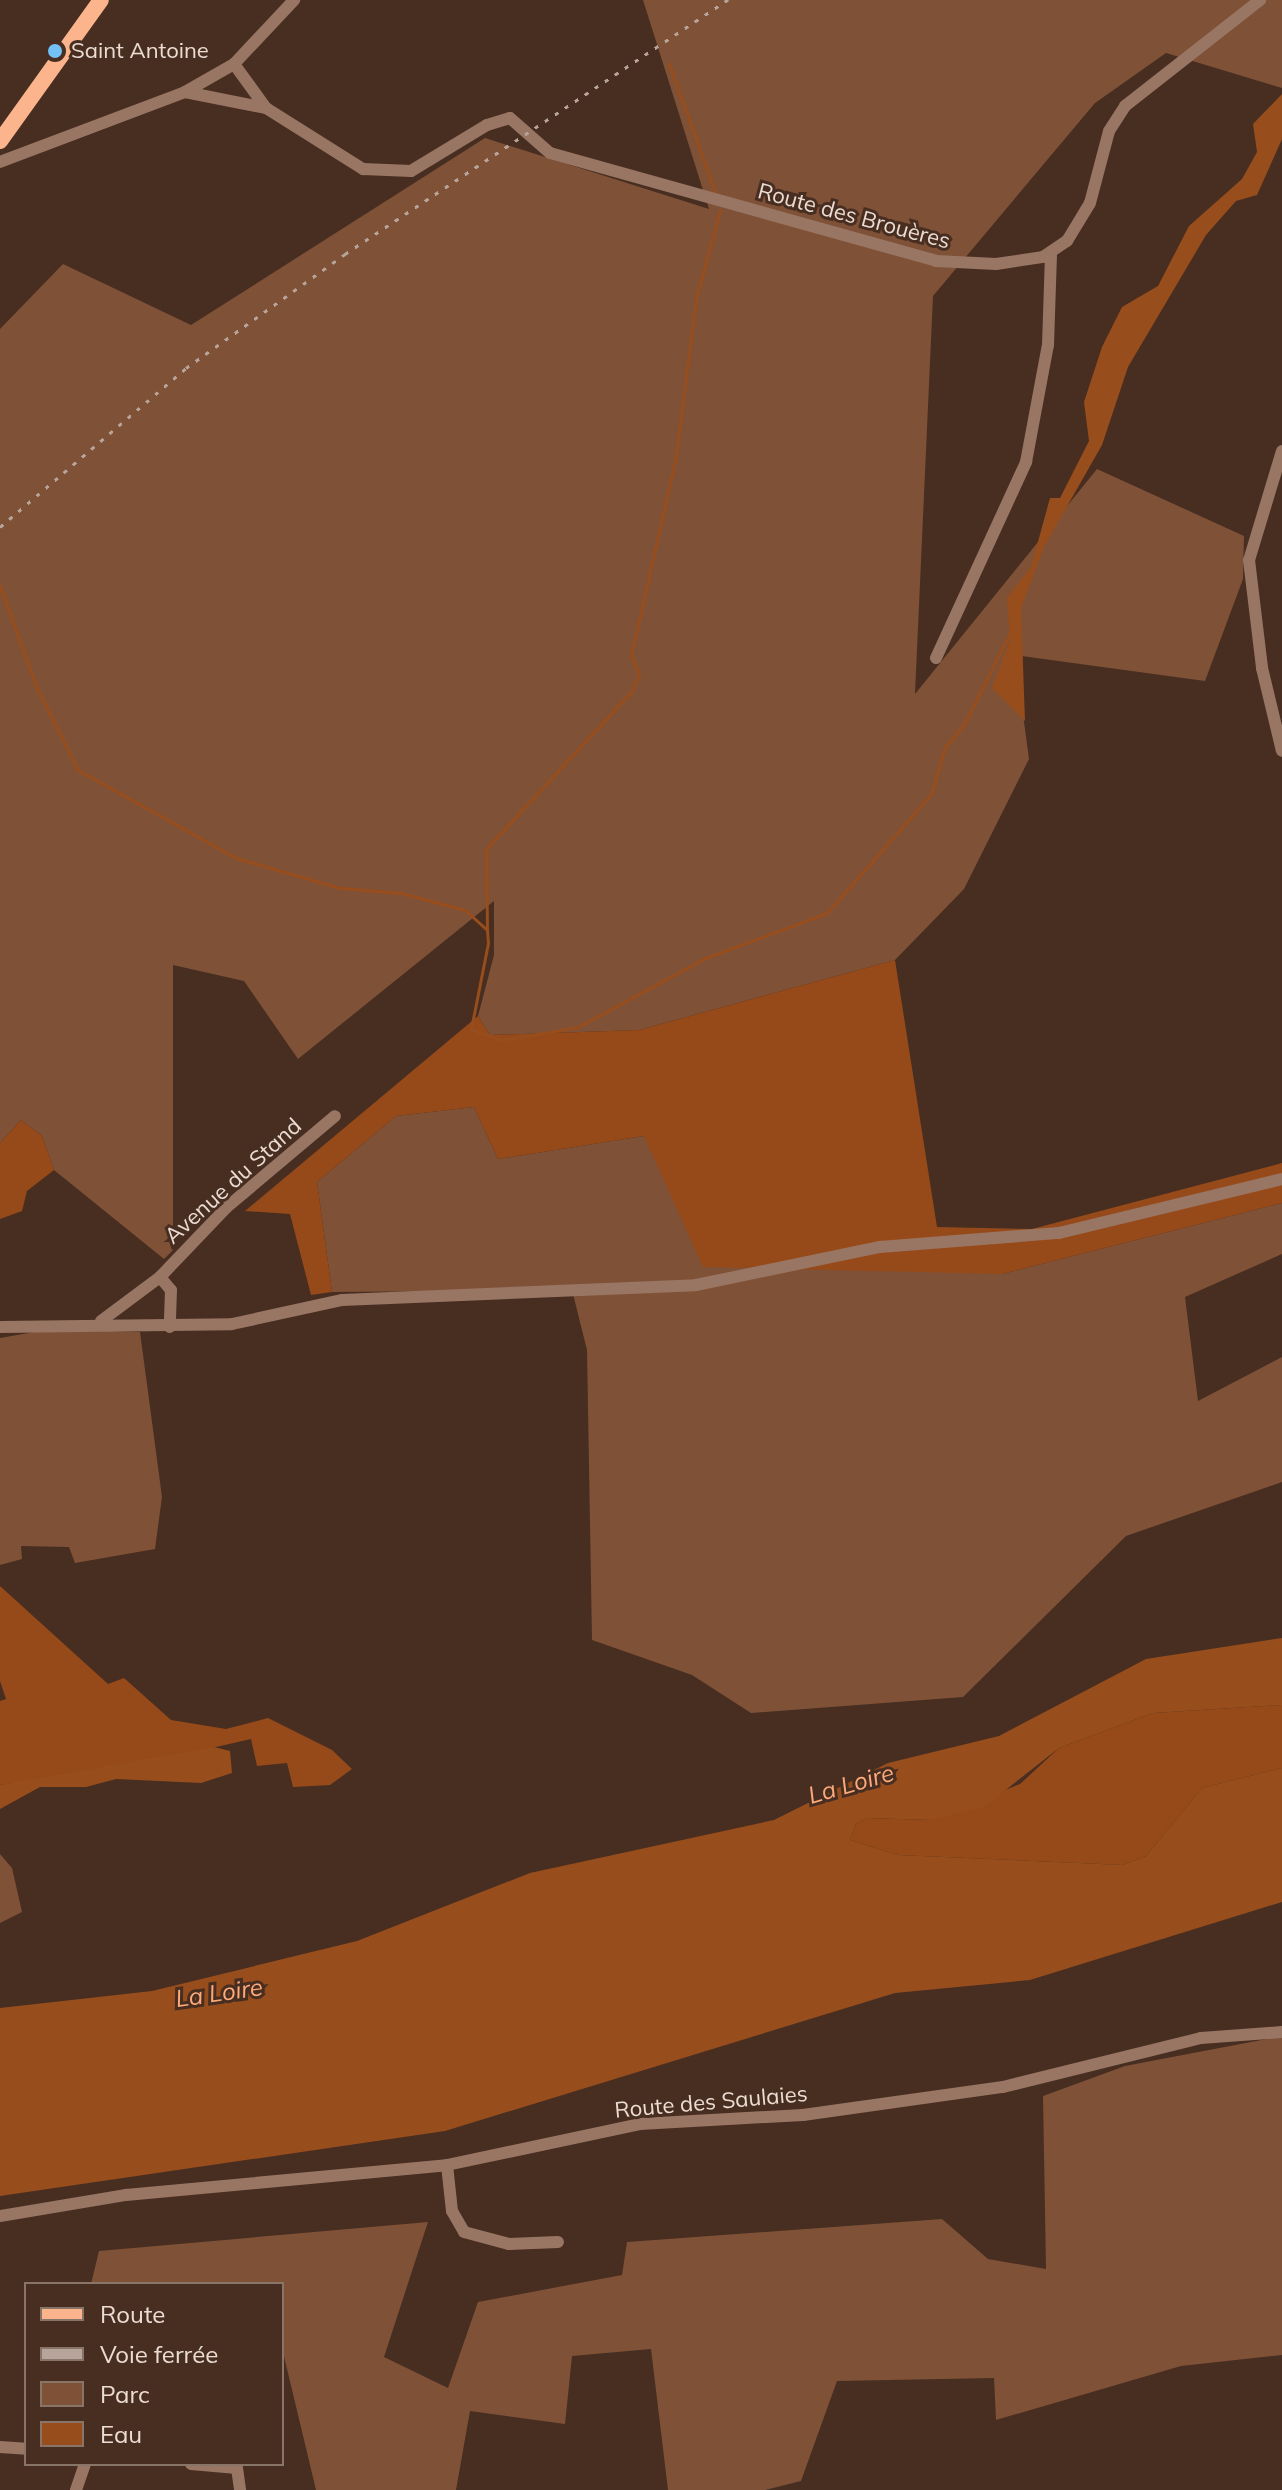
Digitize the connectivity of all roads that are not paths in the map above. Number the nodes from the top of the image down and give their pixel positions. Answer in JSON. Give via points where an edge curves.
{"nodes":[{"id":1,"x":101,"y":0,"type":"edge"},
{"id":2,"x":294,"y":0,"type":"edge"},
{"id":3,"x":1260,"y":0,"type":"edge"},
{"id":4,"x":234,"y":64,"type":"junction"},
{"id":5,"x":185,"y":92,"type":"junction"},
{"id":6,"x":266,"y":108,"type":"junction"},
{"id":7,"x":0,"y":141,"type":"edge"},
{"id":8,"x":0,"y":162,"type":"edge"},
{"id":9,"x":1051,"y":253,"type":"junction"},
{"id":10,"x":1282,"y":451,"type":"edge"},
{"id":11,"x":936,"y":658,"type":"dead end"},
{"id":12,"x":1282,"y":751,"type":"edge"},
{"id":13,"x":335,"y":1116,"type":"dead end"},
{"id":14,"x":1282,"y":1179,"type":"edge"},
{"id":15,"x":160,"y":1277,"type":"junction"},
{"id":16,"x":101,"y":1321,"type":"junction"},
{"id":17,"x":0,"y":1327,"type":"edge"},
{"id":18,"x":170,"y":1327,"type":"junction"},
{"id":19,"x":1282,"y":2032,"type":"edge"},
{"id":20,"x":447,"y":2165,"type":"junction"},
{"id":21,"x":0,"y":2216,"type":"edge"},
{"id":22,"x":558,"y":2242,"type":"dead end"},
{"id":23,"x":0,"y":2447,"type":"edge"},
{"id":24,"x":24,"y":2449,"type":"edge"},
{"id":25,"x":84,"y":2466,"type":"edge"},
{"id":26,"x":214,"y":2466,"type":"edge"},
{"id":27,"x":76,"y":2490,"type":"edge"},
{"id":28,"x":240,"y":2490,"type":"edge"}],
"edges":[{"from":1,"to":7,"type":"main road"},
{"from":2,"to":4,"type":"street"},
{"from":3,"to":9,"type":"street","via":[[1125,106],[1109,131],[1084,217]]},
{"from":4,"to":5,"type":"street"},
{"from":4,"to":6,"type":"street"},
{"from":5,"to":6,"type":"street"},
{"from":5,"to":8,"type":"street"},
{"from":6,"to":9,"type":"street","name":"Route des Brouères","via":[[351,163],[376,172],[420,167],[502,117],[516,122],[550,153],[936,261],[996,264]]},
{"from":9,"to":11,"type":"street","via":[[1048,345],[1029,451]]},
{"from":10,"to":12,"type":"street","via":[[1249,560],[1262,668]]},
{"from":13,"to":15,"type":"street","name":"Avenue du Stand","via":[[227,1207]]},
{"from":14,"to":18,"type":"street","via":[[1059,1233],[880,1247],[696,1285],[342,1300],[232,1324]]},
{"from":15,"to":16,"type":"street","name":"Avenue du Stand"},
{"from":15,"to":18,"type":"street","name":"Avenue du Stand","via":[[171,1290]]},
{"from":16,"to":17,"type":"street"},
{"from":16,"to":18,"type":"street"},
{"from":19,"to":20,"type":"street","name":"Route des Saulaies","via":[[1201,2038],[1003,2087],[803,2115],[640,2124]]},
{"from":20,"to":21,"type":"street","name":"Route des Saulaies","via":[[126,2195]]},
{"from":20,"to":22,"type":"street","via":[[452,2211],[464,2232],[509,2244]]},
{"from":23,"to":24,"type":"street"},
{"from":25,"to":27,"type":"street"},
{"from":26,"to":28,"type":"street","via":[[237,2468]]}]}
